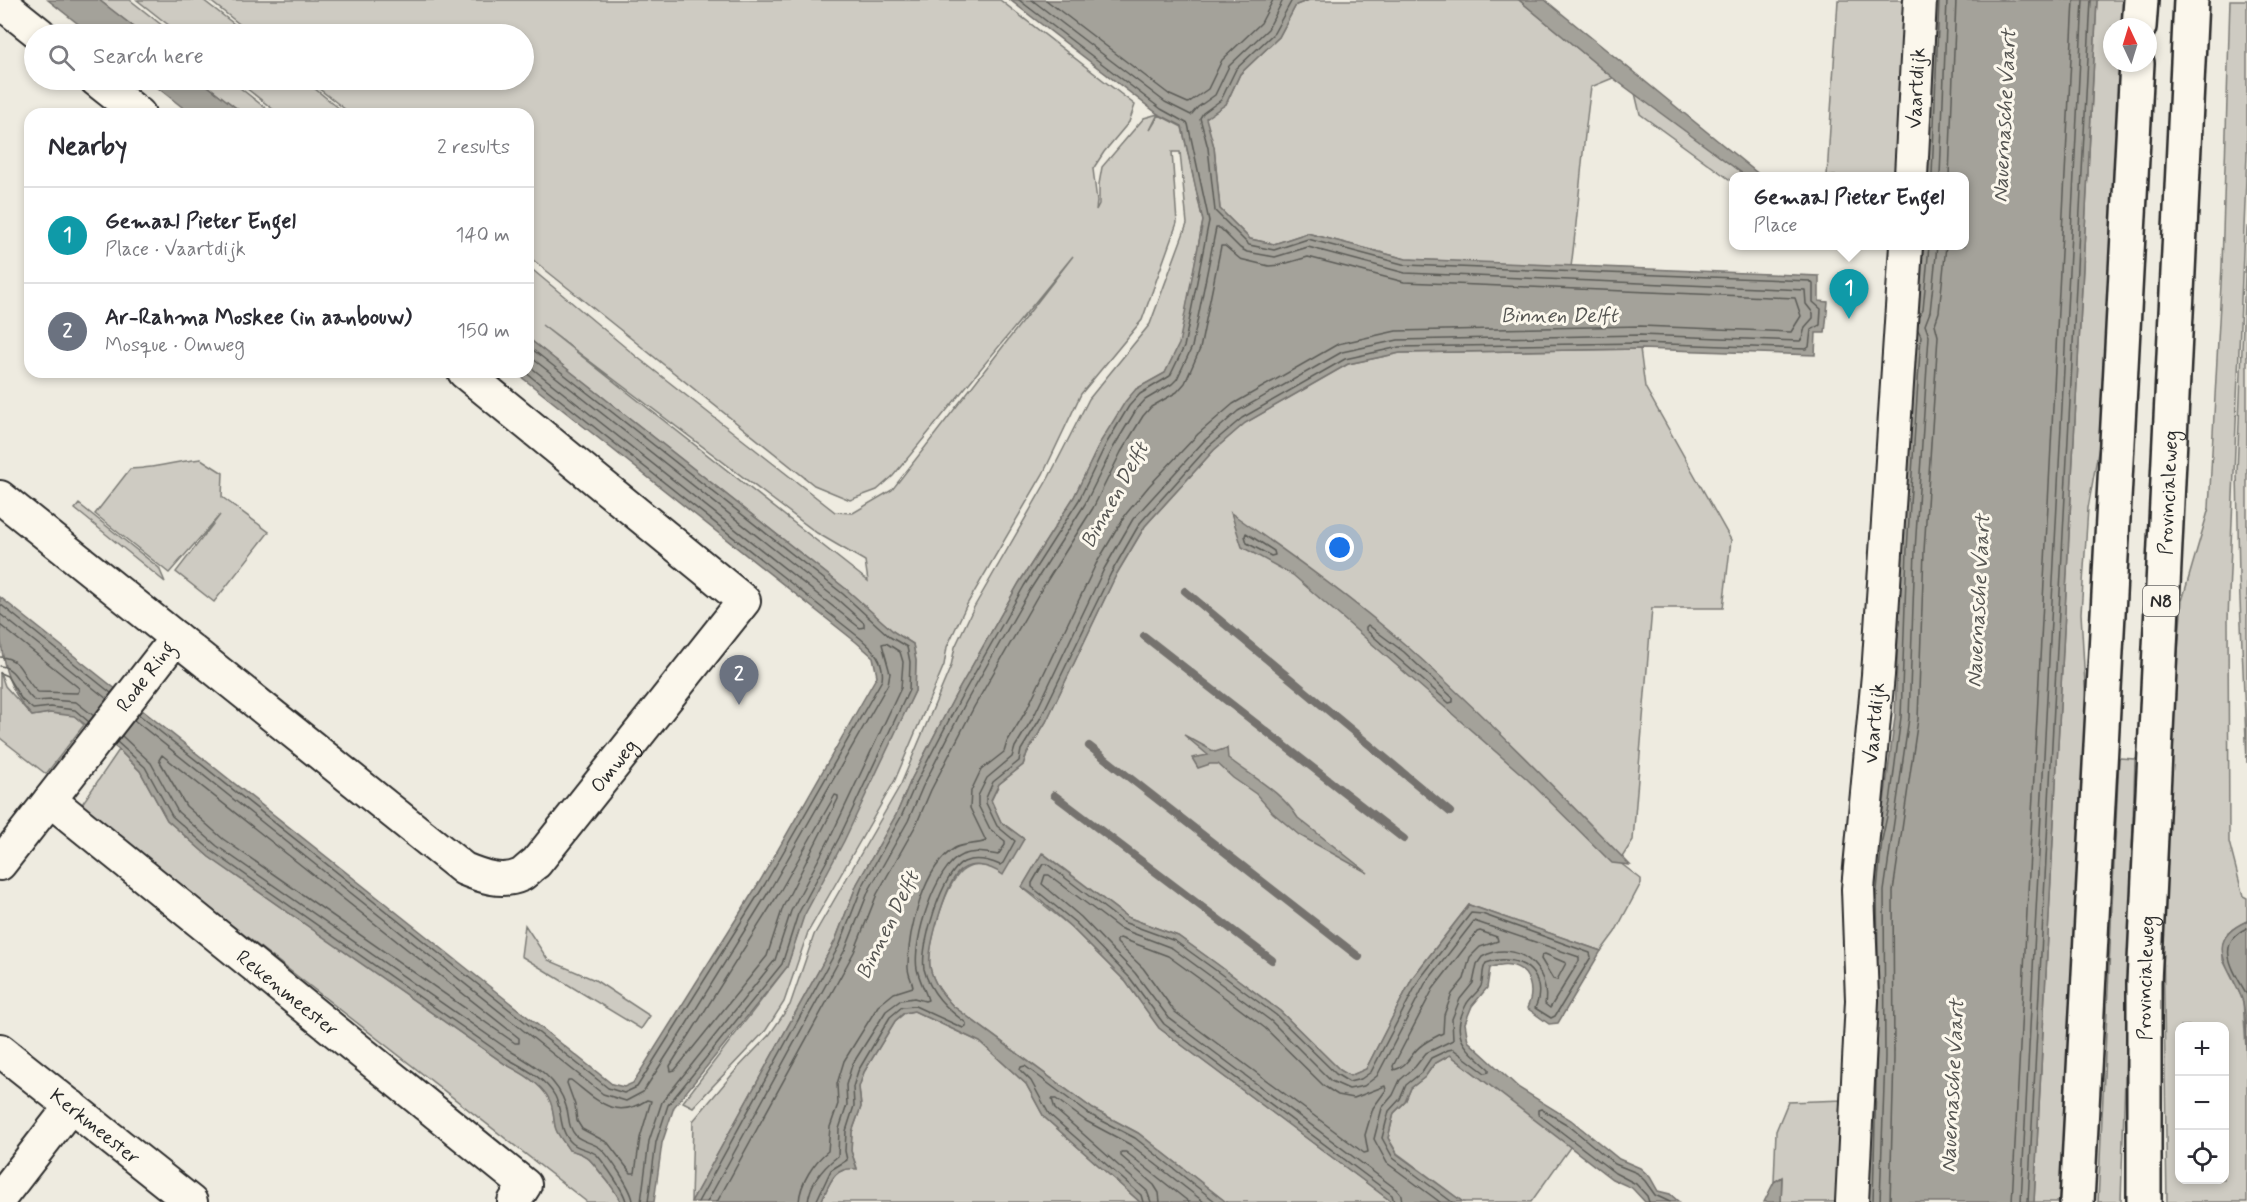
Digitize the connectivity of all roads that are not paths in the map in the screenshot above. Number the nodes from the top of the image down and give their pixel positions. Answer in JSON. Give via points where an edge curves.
{"nodes":[{"id":1,"x":1920,"y":0,"type":"edge"},
{"id":2,"x":2141,"y":0,"type":"edge"},
{"id":3,"x":2191,"y":0,"type":"edge"},
{"id":4,"x":0,"y":2,"type":"edge"},
{"id":5,"x":2140,"y":18,"type":"edge"},
{"id":6,"x":28,"y":24,"type":"edge"},
{"id":7,"x":2138,"y":72,"type":"edge"},
{"id":8,"x":109,"y":90,"type":"edge"},
{"id":9,"x":131,"y":108,"type":"edge"},
{"id":10,"x":1911,"y":172,"type":"edge"},
{"id":11,"x":1906,"y":250,"type":"edge"},
{"id":12,"x":471,"y":378,"type":"edge"},
{"id":13,"x":0,"y":498,"type":"edge"},
{"id":14,"x":176,"y":638,"type":"junction"},
{"id":15,"x":50,"y":800,"type":"junction"},
{"id":16,"x":0,"y":864,"type":"edge"},
{"id":17,"x":0,"y":1050,"type":"edge"},
{"id":18,"x":71,"y":1106,"type":"junction"},
{"id":19,"x":520,"y":1194,"type":"edge"},
{"id":20,"x":0,"y":1197,"type":"edge"},
{"id":21,"x":191,"y":1202,"type":"edge"},
{"id":22,"x":1852,"y":1202,"type":"edge"},
{"id":23,"x":2077,"y":1202,"type":"edge"},
{"id":24,"x":2144,"y":1202,"type":"edge"}],
"edges":[{"from":1,"to":10,"type":"street","name":"Vaartdijk"},
{"from":2,"to":5,"type":"highway"},
{"from":3,"to":24,"type":"highway","name":"Provincialeweg","number":"N8","via":[[2145,971]]},
{"from":4,"to":6,"type":"street"},
{"from":7,"to":23,"type":"highway"},
{"from":8,"to":9,"type":"street"},
{"from":11,"to":22,"type":"street","name":"Vaartdijk","via":[[1878,675],[1858,889],[1862,999]]},
{"from":12,"to":14,"type":"street","name":"Omweg","via":[[744,602],[536,862],[520,875],[501,879],[464,869]]},
{"from":13,"to":14,"type":"street","name":"Rode Ring"},
{"from":14,"to":15,"type":"street","name":"Rode Ring"},
{"from":15,"to":16,"type":"street","name":"Rode Ring"},
{"from":15,"to":19,"type":"street","name":"Rekenmeester"},
{"from":17,"to":18,"type":"street","name":"Kerkmeester"},
{"from":18,"to":20,"type":"street"},
{"from":18,"to":21,"type":"street","name":"Kerkmeester"}]}
